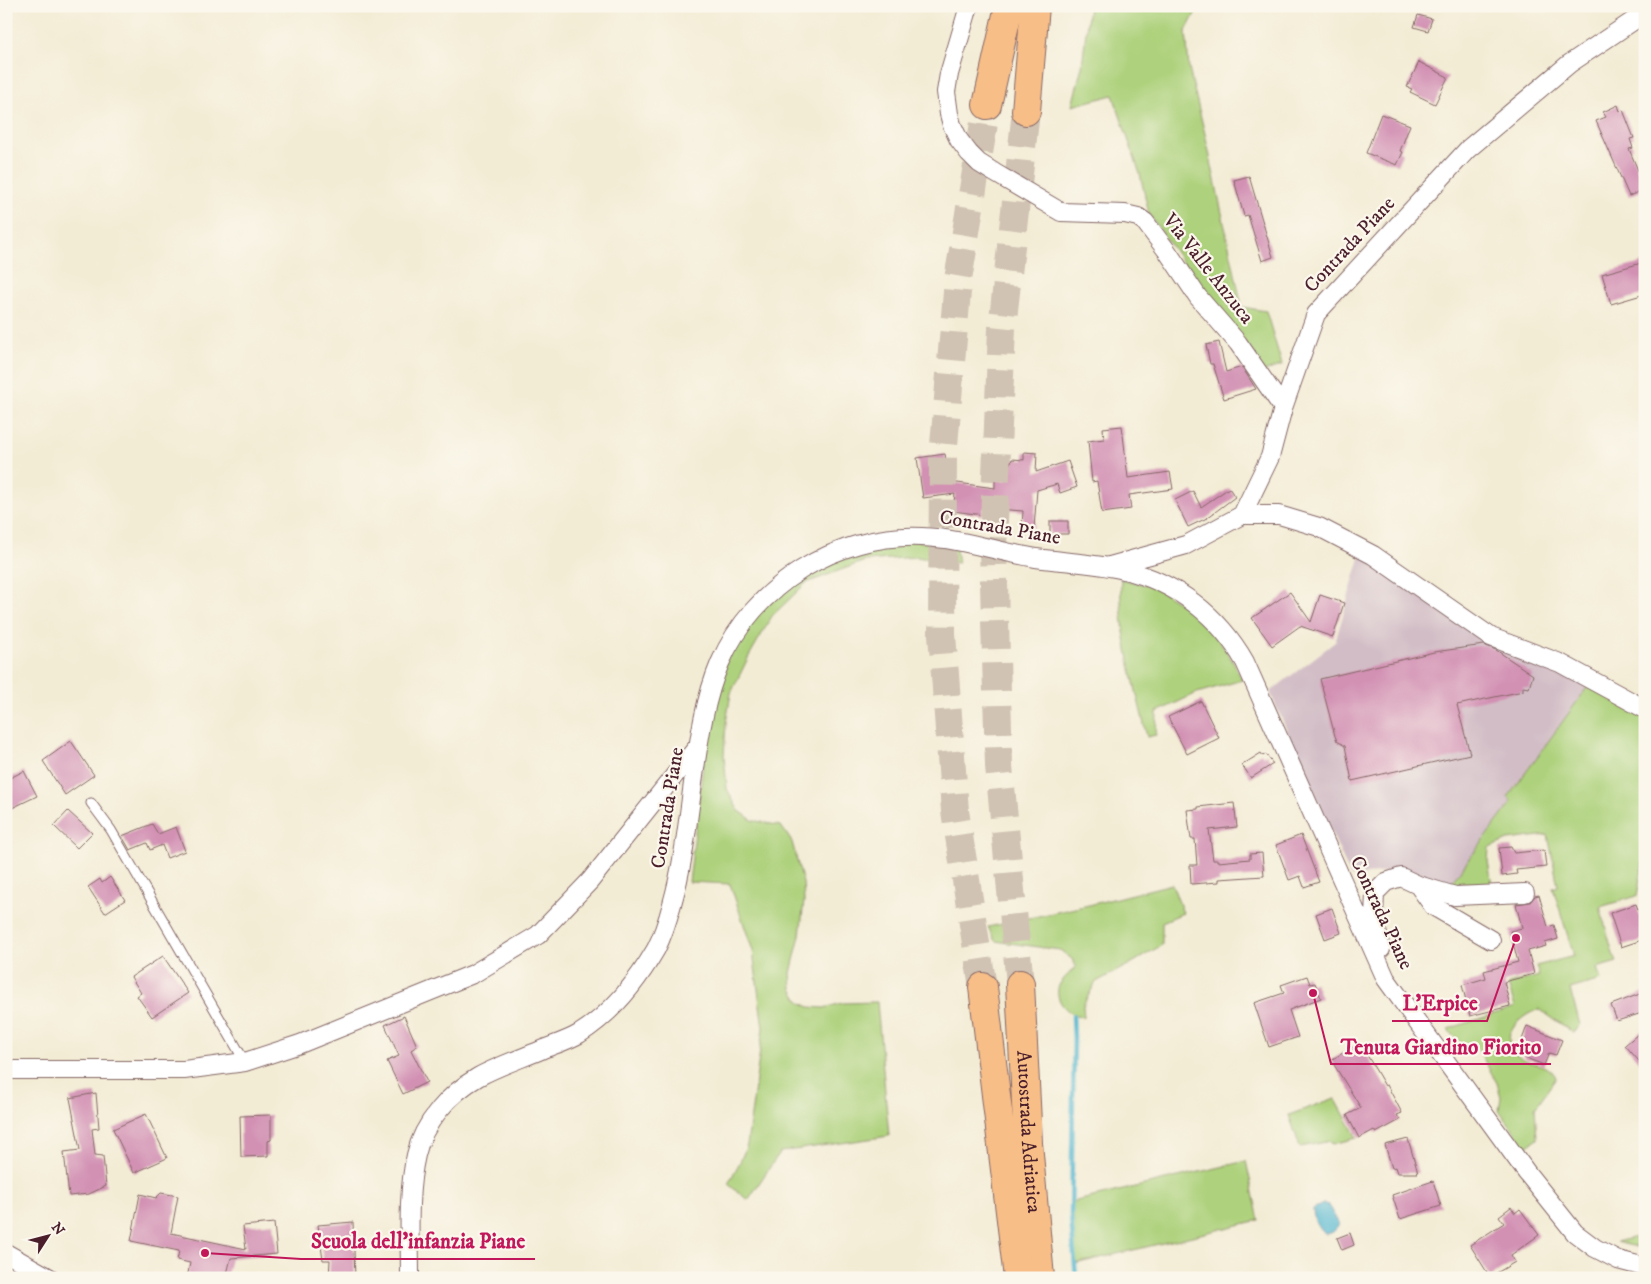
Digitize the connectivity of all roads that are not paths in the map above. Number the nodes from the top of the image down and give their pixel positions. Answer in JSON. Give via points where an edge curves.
{"nodes":[{"id":1,"x":969,"y":6,"type":"edge"},
{"id":2,"x":1009,"y":6,"type":"edge"},
{"id":3,"x":1035,"y":6,"type":"edge"},
{"id":4,"x":1645,"y":13,"type":"edge"},
{"id":5,"x":987,"y":105,"type":"tunnel mouth"},
{"id":6,"x":1026,"y":111,"type":"tunnel mouth"},
{"id":7,"x":1283,"y":408,"type":"junction"},
{"id":8,"x":1242,"y":515,"type":"junction"},
{"id":9,"x":1107,"y":567,"type":"junction"},
{"id":10,"x":1645,"y":710,"type":"edge"},
{"id":11,"x":698,"y":746,"type":"junction"},
{"id":12,"x":91,"y":803,"type":"dead end"},
{"id":13,"x":1418,"y":885,"type":"junction"},
{"id":14,"x":1524,"y":893,"type":"dead end"},
{"id":15,"x":1491,"y":940,"type":"dead end"},
{"id":16,"x":1386,"y":979,"type":"junction"},
{"id":17,"x":1020,"y":984,"type":"tunnel mouth"},
{"id":18,"x":983,"y":987,"type":"tunnel mouth"},
{"id":19,"x":245,"y":1062,"type":"junction"},
{"id":20,"x":6,"y":1070,"type":"edge"},
{"id":21,"x":6,"y":1253,"type":"edge"},
{"id":22,"x":1645,"y":1267,"type":"edge"},
{"id":23,"x":50,"y":1278,"type":"edge"},
{"id":24,"x":410,"y":1278,"type":"edge"},
{"id":25,"x":1018,"y":1278,"type":"edge"},
{"id":26,"x":1040,"y":1278,"type":"edge"}],
"edges":[{"from":1,"to":7,"type":"street","name":"Via Valle Anzuca","via":[[946,92],[952,125],[969,153],[994,173],[1061,212],[1125,214],[1145,222],[1198,297],[1238,342]]},
{"from":2,"to":5,"type":"highway"},
{"from":3,"to":6,"type":"highway"},
{"from":4,"to":7,"type":"street","name":"Contrada Piane","via":[[1569,64],[1468,149],[1322,307],[1316,314]]},
{"from":7,"to":8,"type":"street","name":"Contrada Piane","via":[[1270,457]]},
{"from":8,"to":9,"type":"street","name":"Contrada Piane","via":[[1186,545]]},
{"from":8,"to":10,"type":"street","via":[[1280,515],[1319,527],[1373,555],[1492,637],[1560,664]]},
{"from":9,"to":11,"type":"street","name":"Contrada Piane","via":[[920,537],[881,539],[820,559],[789,577],[743,623],[720,664],[709,695]]},
{"from":9,"to":16,"type":"street","name":"Contrada Piane","via":[[1147,577],[1177,591],[1210,615],[1239,651]]},
{"from":11,"to":19,"type":"street","via":[[590,881],[538,934],[473,974],[300,1044]]},
{"from":11,"to":24,"type":"street","name":"Contrada Piane","via":[[680,874],[657,947],[639,975],[600,1018],[576,1036],[477,1078],[459,1091],[424,1131],[416,1153],[412,1185]]},
{"from":12,"to":19,"type":"lane","via":[[111,830]]},
{"from":13,"to":14,"type":"street","via":[[1455,896]]},
{"from":13,"to":15,"type":"street","via":[[1433,906]]},
{"from":13,"to":16,"type":"street","via":[[1401,877],[1386,882],[1375,893],[1374,916]]},
{"from":16,"to":22,"type":"street","name":"Contrada Piane","via":[[1527,1173],[1575,1233],[1618,1260]]},
{"from":17,"to":26,"type":"highway","name":"Autostrada Adriatica","via":[[1028,1142]]},
{"from":18,"to":25,"type":"highway","name":"Autostrada Adriatica"},
{"from":19,"to":20,"type":"street","via":[[184,1070]]},
{"from":21,"to":23,"type":"street"}]}
